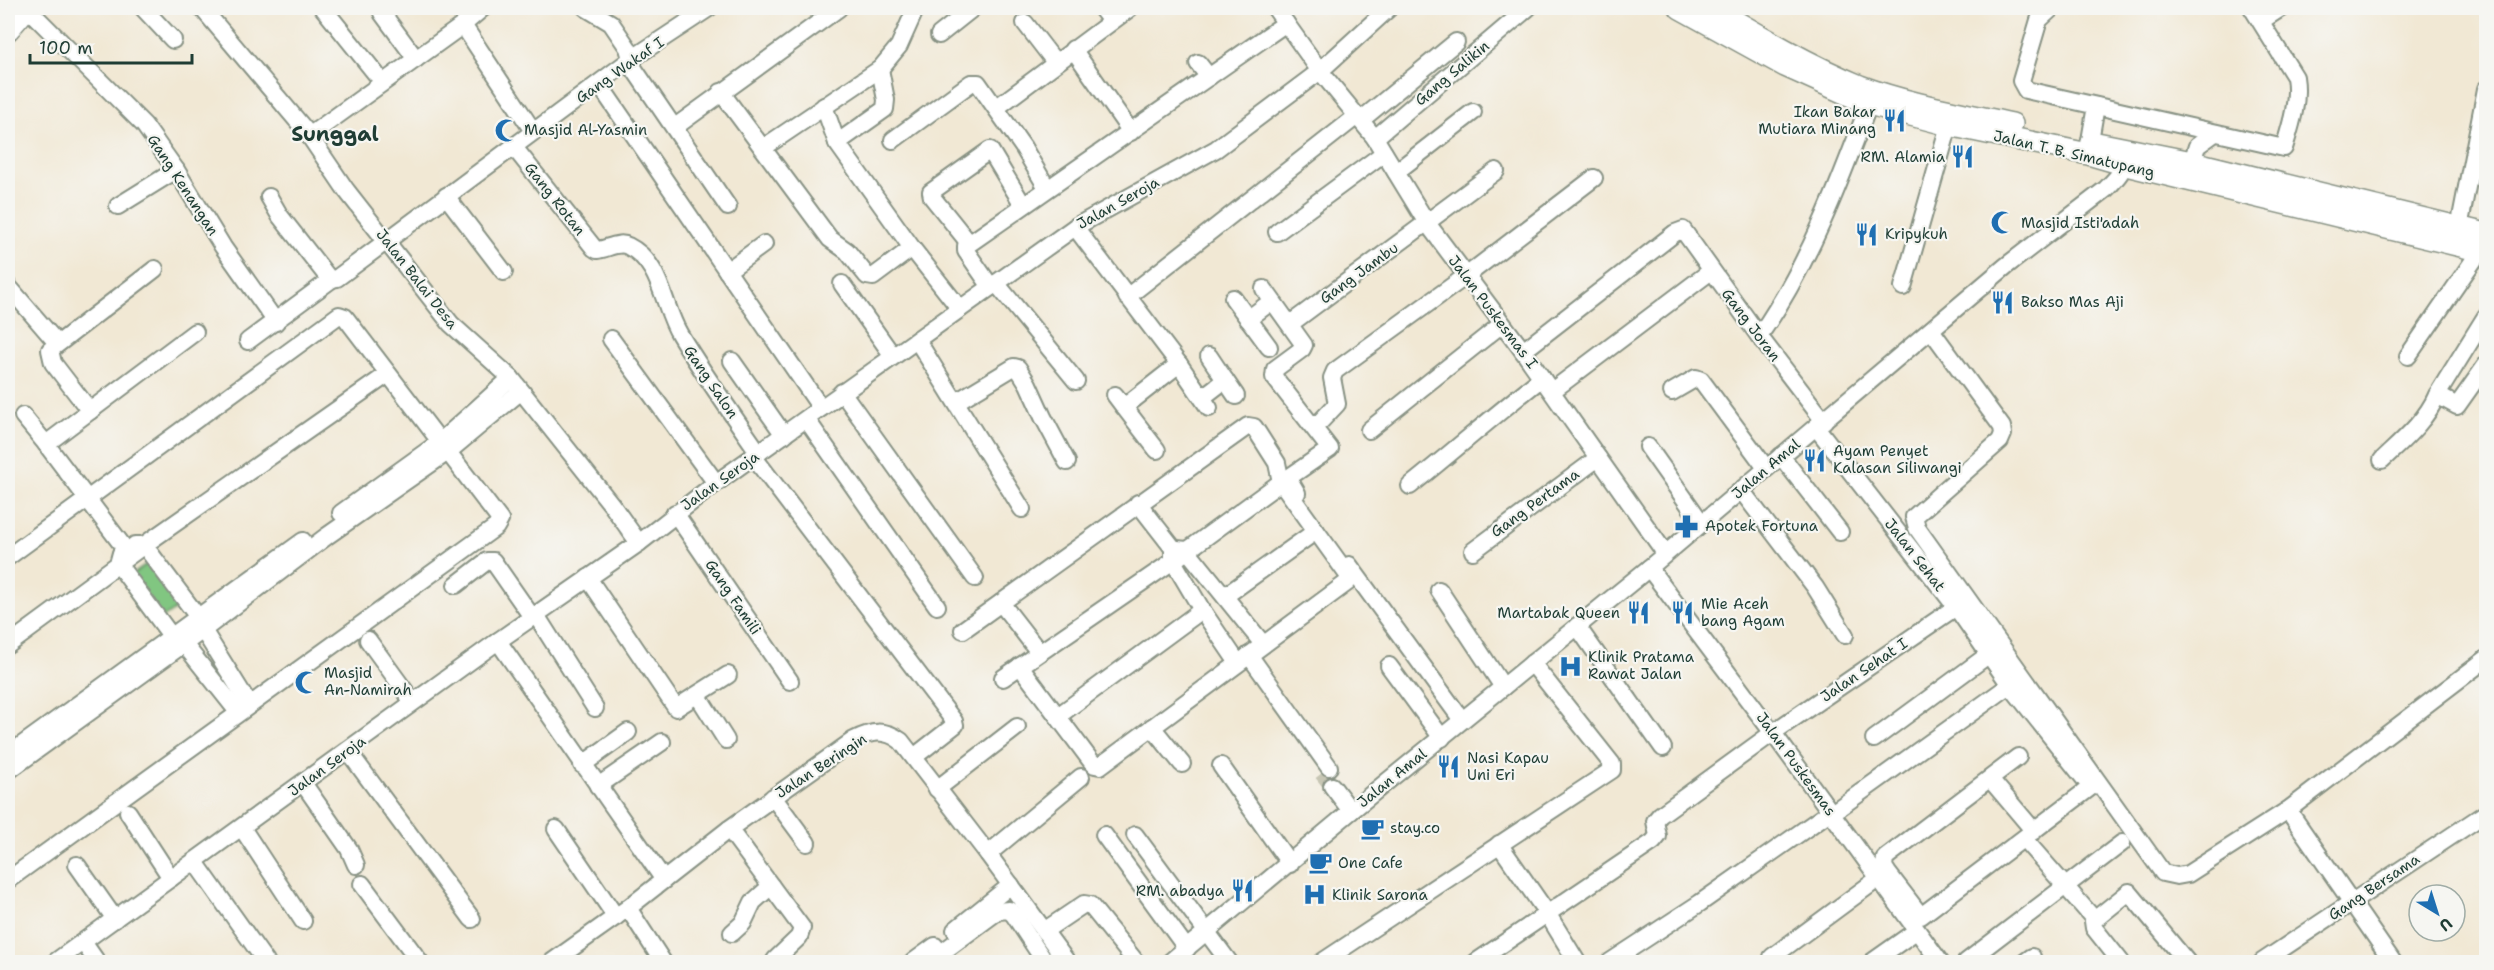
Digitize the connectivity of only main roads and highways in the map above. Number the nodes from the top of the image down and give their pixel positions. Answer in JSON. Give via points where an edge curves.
{"nodes":[{"id":1,"x":27,"y":8,"type":"edge"},
{"id":2,"x":1680,"y":8,"type":"edge"},
{"id":3,"x":1713,"y":8,"type":"edge"},
{"id":4,"x":8,"y":30,"type":"edge"},
{"id":5,"x":1766,"y":47,"type":"junction"},
{"id":6,"x":2089,"y":148,"type":"junction"},
{"id":7,"x":2127,"y":158,"type":"junction"},
{"id":8,"x":2485,"y":246,"type":"edge"}],
"edges":[{"from":1,"to":4,"type":"main road"},
{"from":2,"to":5,"type":"main road","name":"Jalan T. B. Simatupang"},
{"from":3,"to":5,"type":"main road","name":"Jalan T. B. Simatupang"},
{"from":5,"to":6,"type":"main road","name":"Jalan T. B. Simatupang","via":[[1898,98]]},
{"from":5,"to":6,"type":"main road","name":"Jalan T. B. Simatupang","via":[[1828,87],[1869,104],[1949,125]]},
{"from":6,"to":7,"type":"main road","name":"Jalan T. B. Simatupang"},
{"from":7,"to":8,"type":"main road","name":"Jalan T. B. Simatupang"},
{"from":7,"to":8,"type":"main road","name":"Jalan T. B. Simatupang","via":[[2192,162],[2459,228]]}]}
